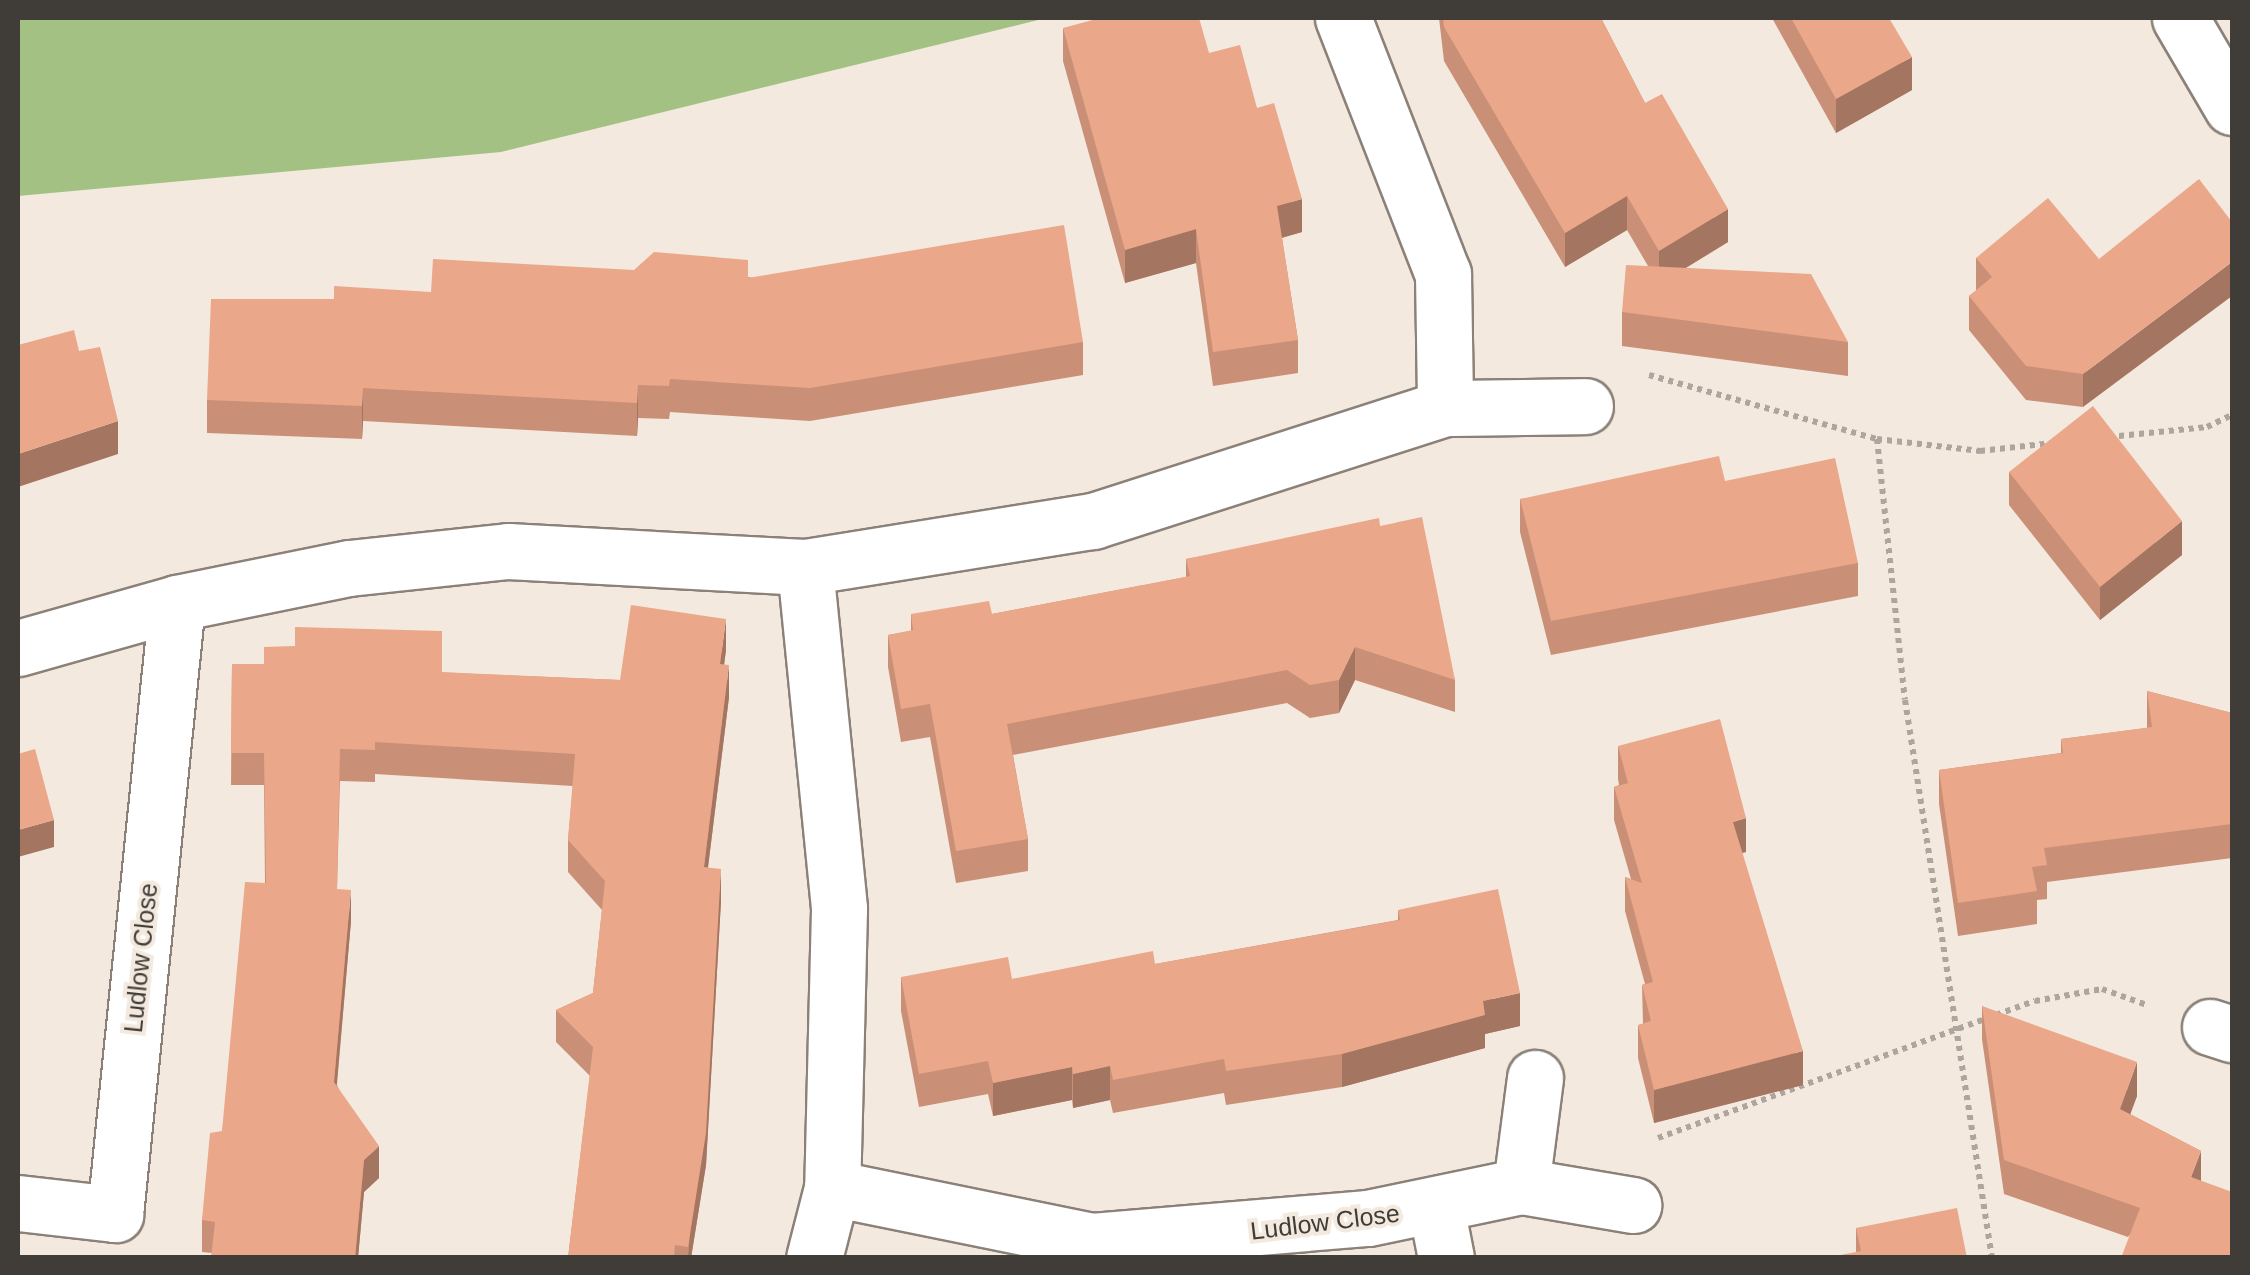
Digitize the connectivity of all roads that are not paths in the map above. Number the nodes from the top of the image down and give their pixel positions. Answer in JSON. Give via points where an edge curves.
{"nodes":[{"id":1,"x":1343,"y":18,"type":"edge"},
{"id":2,"x":2180,"y":18,"type":"edge"},
{"id":3,"x":2232,"y":108,"type":"edge"},
{"id":4,"x":1585,"y":406,"type":"dead end"},
{"id":5,"x":1445,"y":408,"type":"junction"},
{"id":6,"x":806,"y":567,"type":"junction"},
{"id":7,"x":177,"y":604,"type":"junction"},
{"id":8,"x":18,"y":648,"type":"edge"},
{"id":9,"x":1535,"y":1078,"type":"dead end"},
{"id":10,"x":1521,"y":1186,"type":"junction"},
{"id":11,"x":832,"y":1188,"type":"junction"},
{"id":12,"x":18,"y":1203,"type":"edge"},
{"id":13,"x":1633,"y":1205,"type":"dead end"},
{"id":14,"x":1441,"y":1232,"type":"edge"},
{"id":15,"x":814,"y":1258,"type":"edge"}],
"edges":[{"from":1,"to":5,"type":"street","via":[[1443,274]]},
{"from":2,"to":3,"type":"street"},
{"from":4,"to":5,"type":"street"},
{"from":5,"to":6,"type":"street","via":[[1093,521]]},
{"from":6,"to":7,"type":"street","via":[[508,551],[349,568]]},
{"from":6,"to":11,"type":"street","via":[[839,909]]},
{"from":7,"to":8,"type":"street"},
{"from":7,"to":12,"type":"street","name":"Ludlow Close","via":[[115,1214]]},
{"from":9,"to":10,"type":"street"},
{"from":10,"to":13,"type":"street","name":"Ludlow Close"},
{"from":10,"to":14,"type":"street","name":"Ludlow Close"},
{"from":11,"to":14,"type":"street","name":"Ludlow Close","via":[[1092,1241]]},
{"from":11,"to":15,"type":"street"}]}
